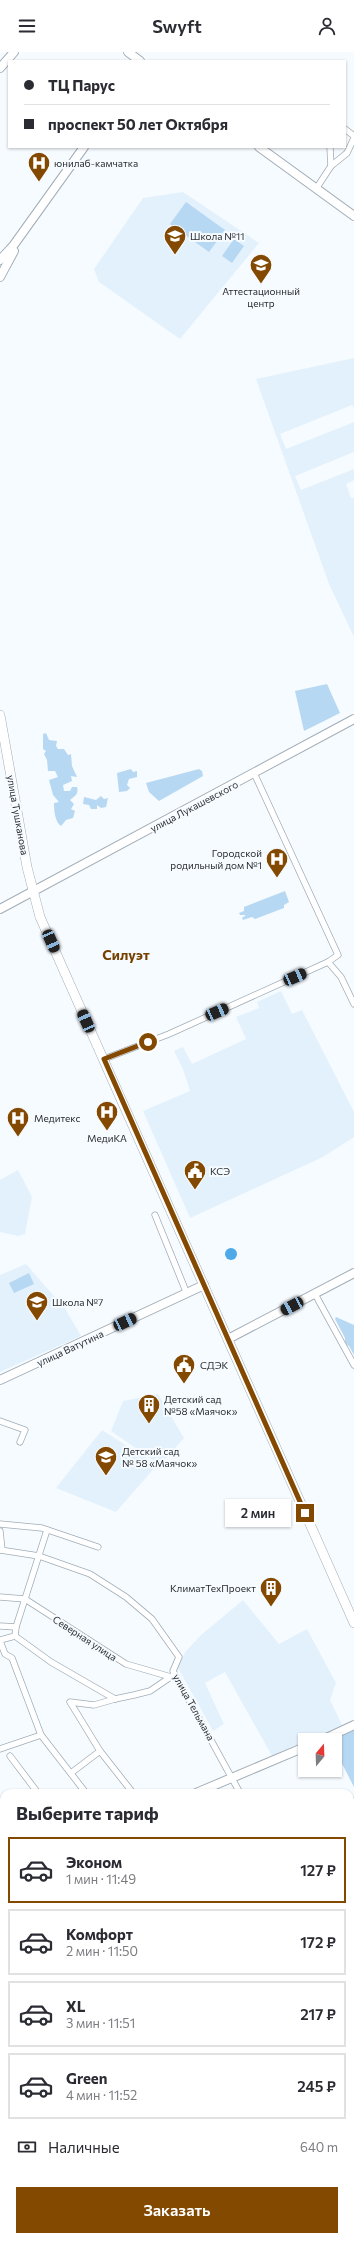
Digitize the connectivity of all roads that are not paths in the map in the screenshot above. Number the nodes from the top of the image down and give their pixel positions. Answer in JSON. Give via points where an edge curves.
{"nodes":[{"id":1,"x":14,"y":52,"type":"edge"},
{"id":2,"x":128,"y":52,"type":"edge"},
{"id":3,"x":139,"y":60,"type":"edge"},
{"id":4,"x":0,"y":68,"type":"edge"},
{"id":5,"x":346,"y":130,"type":"edge"},
{"id":6,"x":354,"y":137,"type":"edge"},
{"id":7,"x":83,"y":148,"type":"edge"},
{"id":8,"x":260,"y":148,"type":"edge"},
{"id":9,"x":330,"y":148,"type":"edge"},
{"id":10,"x":331,"y":166,"type":"junction"},
{"id":11,"x":316,"y":189,"type":"junction"},
{"id":12,"x":354,"y":216,"type":"edge"},
{"id":13,"x":25,"y":229,"type":"junction"},
{"id":14,"x":0,"y":260,"type":"edge"},
{"id":15,"x":0,"y":276,"type":"edge"},
{"id":16,"x":0,"y":715,"type":"edge"},
{"id":17,"x":354,"y":719,"type":"edge"},
{"id":18,"x":254,"y":773,"type":"junction"},
{"id":19,"x":33,"y":891,"type":"junction"},
{"id":20,"x":0,"y":909,"type":"edge"},
{"id":21,"x":328,"y":962,"type":"junction"},
{"id":22,"x":354,"y":1004,"type":"edge"},
{"id":23,"x":104,"y":1059,"type":"junction"},
{"id":24,"x":155,"y":1215,"type":"dead end"},
{"id":25,"x":354,"y":1273,"type":"edge"},
{"id":26,"x":204,"y":1285,"type":"junction"},
{"id":27,"x":185,"y":1294,"type":"junction"},
{"id":28,"x":315,"y":1294,"type":"junction"},
{"id":29,"x":228,"y":1339,"type":"junction"},
{"id":30,"x":354,"y":1365,"type":"edge"},
{"id":31,"x":0,"y":1380,"type":"edge"},
{"id":32,"x":0,"y":1421,"type":"edge"},
{"id":33,"x":20,"y":1442,"type":"dead end"},
{"id":34,"x":0,"y":1524,"type":"edge"},
{"id":35,"x":48,"y":1530,"type":"junction"},
{"id":36,"x":0,"y":1531,"type":"edge"},
{"id":37,"x":98,"y":1547,"type":"dead end"},
{"id":38,"x":1,"y":1550,"type":"edge"},
{"id":39,"x":39,"y":1556,"type":"junction"},
{"id":40,"x":0,"y":1597,"type":"edge"},
{"id":41,"x":25,"y":1599,"type":"junction"},
{"id":42,"x":354,"y":1623,"type":"edge"},
{"id":43,"x":0,"y":1626,"type":"edge"},
{"id":44,"x":16,"y":1627,"type":"junction"},
{"id":45,"x":14,"y":1636,"type":"junction"},
{"id":46,"x":0,"y":1641,"type":"edge"},
{"id":47,"x":173,"y":1670,"type":"junction"},
{"id":48,"x":171,"y":1677,"type":"junction"},
{"id":49,"x":115,"y":1699,"type":"junction"},
{"id":50,"x":354,"y":1725,"type":"edge"},
{"id":51,"x":337,"y":1733,"type":"edge"},
{"id":52,"x":41,"y":1735,"type":"junction"},
{"id":53,"x":0,"y":1748,"type":"edge"},
{"id":54,"x":298,"y":1750,"type":"edge"},
{"id":55,"x":100,"y":1751,"type":"junction"},
{"id":56,"x":10,"y":1756,"type":"dead end"},
{"id":57,"x":71,"y":1773,"type":"junction"},
{"id":58,"x":233,"y":1778,"type":"junction"},
{"id":59,"x":35,"y":1789,"type":"edge"},
{"id":60,"x":83,"y":1789,"type":"edge"},
{"id":61,"x":130,"y":1789,"type":"edge"},
{"id":62,"x":206,"y":1789,"type":"edge"},
{"id":63,"x":238,"y":1789,"type":"edge"}],
"edges":[{"from":1,"to":4,"type":"main road"},
{"from":2,"to":3,"type":"main road"},
{"from":5,"to":6,"type":"street"},
{"from":6,"to":10,"type":"street","via":[[347,153]]},
{"from":7,"to":13,"type":"main road"},
{"from":8,"to":11,"type":"main road"},
{"from":9,"to":10,"type":"street"},
{"from":10,"to":11,"type":"street"},
{"from":11,"to":12,"type":"main road"},
{"from":13,"to":14,"type":"main road"},
{"from":13,"to":15,"type":"main road"},
{"from":16,"to":19,"type":"main road","name":"улица Тушканова"},
{"from":17,"to":18,"type":"main road","name":"улица Лукашевского"},
{"from":18,"to":19,"type":"main road","name":"улица Лукашевского"},
{"from":18,"to":21,"type":"street","via":[[338,955]]},
{"from":19,"to":20,"type":"main road","name":"улица Лукашевского"},
{"from":19,"to":23,"type":"main road","name":"улица Тушканова","via":[[40,917]]},
{"from":21,"to":22,"type":"street","via":[[341,977]]},
{"from":21,"to":23,"type":"street","via":[[169,1034]]},
{"from":23,"to":26,"type":"main road","name":"улица Тушканова"},
{"from":24,"to":27,"type":"street","via":[[168,1242]]},
{"from":25,"to":28,"type":"main road"},
{"from":26,"to":27,"type":"main road","name":"улица Ватутина"},
{"from":26,"to":29,"type":"main road","name":"улица Тушканова"},
{"from":27,"to":31,"type":"main road","name":"улица Ватутина"},
{"from":28,"to":29,"type":"main road"},
{"from":28,"to":30,"type":"street"},
{"from":29,"to":42,"type":"main road","name":"улица Тушканова"},
{"from":32,"to":33,"type":"street","via":[[25,1430]]},
{"from":34,"to":35,"type":"street"},
{"from":35,"to":37,"type":"street"},
{"from":35,"to":39,"type":"street"},
{"from":36,"to":38,"type":"street"},
{"from":38,"to":39,"type":"street","name":"улица Тельмана"},
{"from":39,"to":41,"type":"street"},
{"from":39,"to":47,"type":"street","name":"улица Тельмана","via":[[90,1574],[126,1597],[152,1618],[179,1657]]},
{"from":40,"to":41,"type":"street","name":"Северная улица"},
{"from":41,"to":44,"type":"street"},
{"from":41,"to":48,"type":"street","name":"Северная улица","via":[[126,1664]]},
{"from":43,"to":44,"type":"street"},
{"from":44,"to":45,"type":"street"},
{"from":45,"to":46,"type":"street"},
{"from":45,"to":49,"type":"street","via":[[51,1662]]},
{"from":46,"to":52,"type":"street","via":[[5,1654],[12,1658]]},
{"from":47,"to":48,"type":"street"},
{"from":47,"to":58,"type":"street","name":"улица Тельмана"},
{"from":48,"to":49,"type":"street","via":[[150,1691]]},
{"from":49,"to":55,"type":"street","via":[[94,1705],[70,1702]]},
{"from":50,"to":51,"type":"main road"},
{"from":52,"to":53,"type":"street"},
{"from":52,"to":57,"type":"street"},
{"from":54,"to":58,"type":"main road"},
{"from":55,"to":57,"type":"street"},
{"from":55,"to":61,"type":"street"},
{"from":56,"to":59,"type":"street"},
{"from":57,"to":60,"type":"street"},
{"from":58,"to":62,"type":"main road"},
{"from":58,"to":63,"type":"street","name":"улица Тельмана"}]}
